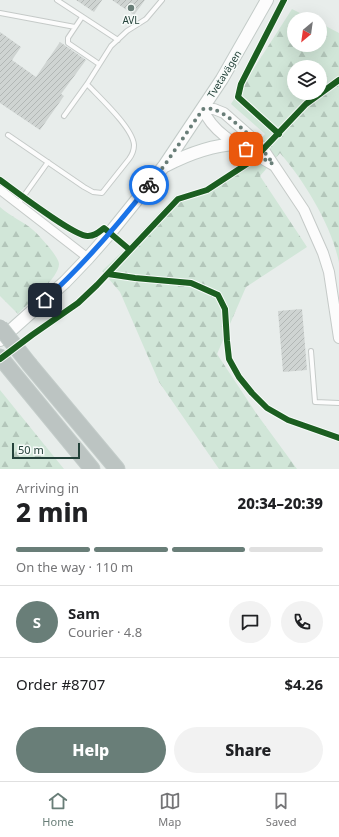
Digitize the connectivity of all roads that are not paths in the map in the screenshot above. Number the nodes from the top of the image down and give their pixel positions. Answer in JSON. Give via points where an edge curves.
{"nodes":[{"id":1,"x":56,"y":0,"type":"edge"},
{"id":2,"x":162,"y":0,"type":"edge"},
{"id":3,"x":267,"y":0,"type":"edge"},
{"id":4,"x":0,"y":13,"type":"edge"},
{"id":5,"x":82,"y":17,"type":"junction"},
{"id":6,"x":75,"y":27,"type":"junction"},
{"id":7,"x":118,"y":40,"type":"junction"},
{"id":8,"x":99,"y":64,"type":"junction"},
{"id":9,"x":86,"y":84,"type":"junction"},
{"id":10,"x":203,"y":109,"type":"junction"},
{"id":11,"x":64,"y":116,"type":"dead end"},
{"id":12,"x":8,"y":135,"type":"dead end"},
{"id":13,"x":237,"y":144,"type":"junction"},
{"id":14,"x":48,"y":162,"type":"junction"},
{"id":15,"x":273,"y":164,"type":"junction"},
{"id":16,"x":164,"y":166,"type":"junction"},
{"id":17,"x":0,"y":190,"type":"edge"},
{"id":18,"x":18,"y":204,"type":"junction"},
{"id":19,"x":88,"y":258,"type":"junction"},
{"id":20,"x":0,"y":327,"type":"edge"},
{"id":21,"x":339,"y":338,"type":"edge"},
{"id":22,"x":0,"y":340,"type":"edge"},
{"id":23,"x":311,"y":350,"type":"dead end"},
{"id":24,"x":0,"y":357,"type":"edge"},
{"id":25,"x":339,"y":403,"type":"edge"},
{"id":26,"x":92,"y":469,"type":"edge"},
{"id":27,"x":117,"y":469,"type":"edge"}],
"edges":[{"from":1,"to":5,"type":"lane"},
{"from":2,"to":7,"type":"lane","via":[[146,19]]},
{"from":3,"to":10,"type":"main road","name":"Tvetavägen"},
{"from":4,"to":6,"type":"lane"},
{"from":5,"to":6,"type":"lane"},
{"from":5,"to":7,"type":"lane"},
{"from":6,"to":8,"type":"lane","via":[[68,38],[68,43]]},
{"from":7,"to":8,"type":"lane"},
{"from":8,"to":9,"type":"lane"},
{"from":9,"to":11,"type":"lane"},
{"from":9,"to":14,"type":"lane","via":[[129,129],[134,145],[132,154],[102,192],[93,192],[84,187]]},
{"from":10,"to":13,"type":"street","via":[[213,127]]},
{"from":10,"to":15,"type":"street","via":[[214,109],[224,114],[257,142]]},
{"from":10,"to":16,"type":"main road","name":"Tvetavägen"},
{"from":12,"to":14,"type":"lane"},
{"from":13,"to":15,"type":"street"},
{"from":13,"to":16,"type":"main road","via":[[207,148]]},
{"from":14,"to":18,"type":"lane"},
{"from":15,"to":21,"type":"street","via":[[304,210],[323,253],[332,288]]},
{"from":16,"to":19,"type":"main road","name":"Tvetavägen"},
{"from":17,"to":18,"type":"street"},
{"from":18,"to":19,"type":"street"},
{"from":19,"to":22,"type":"main road","name":"Tvetavägen"},
{"from":20,"to":27,"type":"highway","bridge":true},
{"from":23,"to":25,"type":"lane","via":[[315,402]]},
{"from":24,"to":26,"type":"highway"}]}
